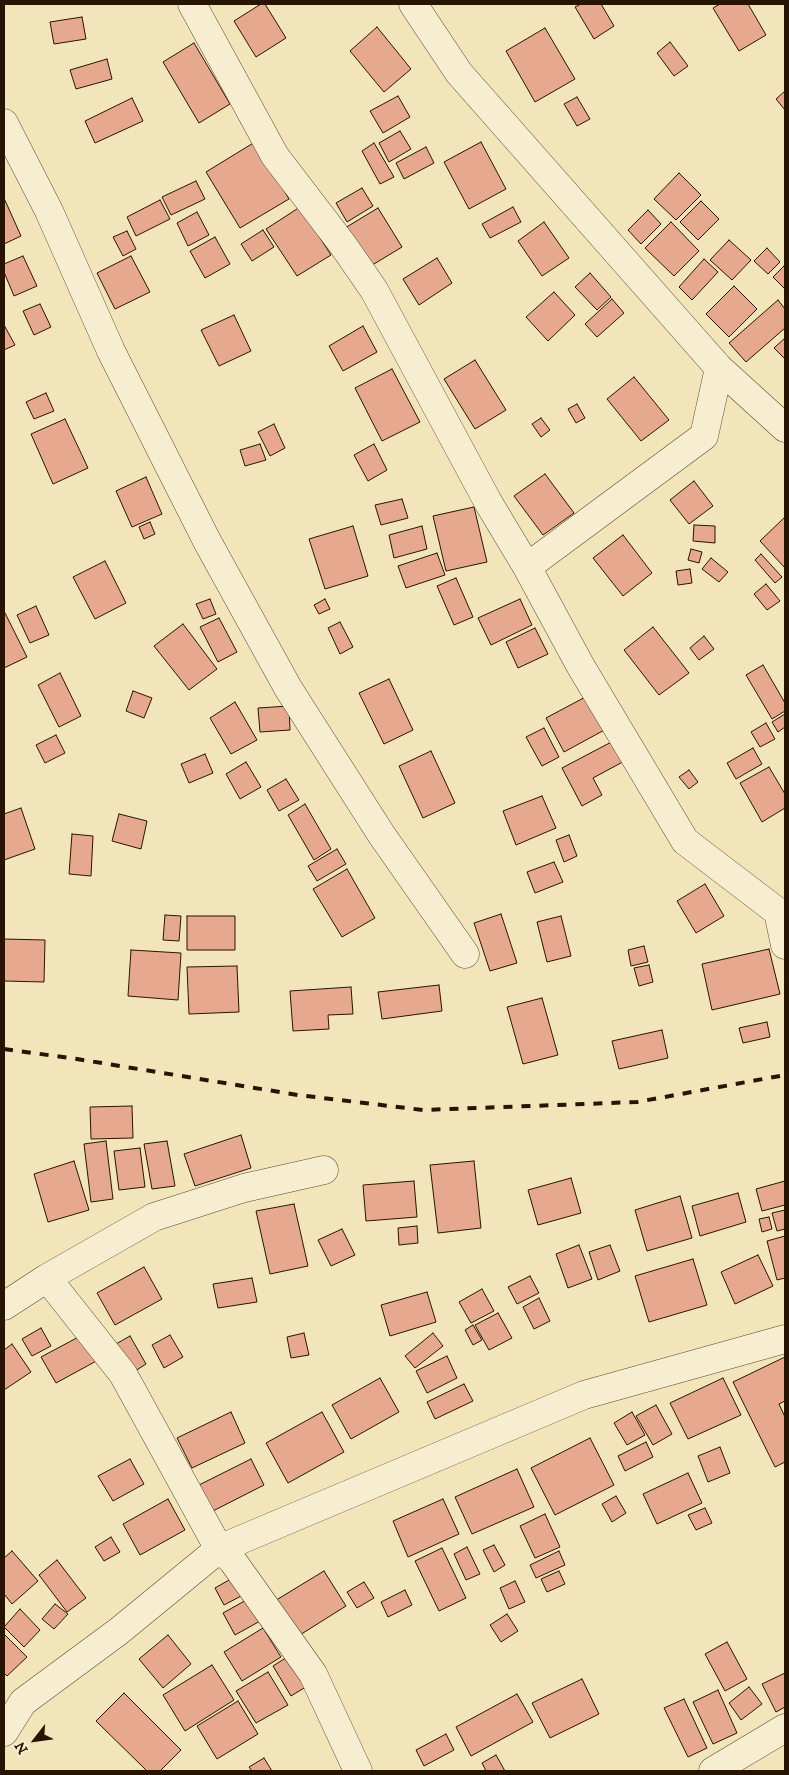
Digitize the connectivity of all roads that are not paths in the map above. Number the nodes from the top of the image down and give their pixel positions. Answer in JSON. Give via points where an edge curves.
{"nodes":[{"id":1,"x":192,"y":4,"type":"edge"},
{"id":2,"x":412,"y":4,"type":"edge"},
{"id":3,"x":4,"y":123,"type":"edge"},
{"id":4,"x":719,"y":368,"type":"junction"},
{"id":5,"x":785,"y":428,"type":"edge"},
{"id":6,"x":527,"y":567,"type":"junction"},
{"id":7,"x":785,"y":946,"type":"edge"},
{"id":8,"x":464,"y":954,"type":"dead end"},
{"id":9,"x":324,"y":1170,"type":"dead end"},
{"id":10,"x":47,"y":1278,"type":"junction"},
{"id":11,"x":4,"y":1306,"type":"edge"},
{"id":12,"x":785,"y":1338,"type":"edge"},
{"id":13,"x":218,"y":1549,"type":"junction"},
{"id":14,"x":785,"y":1728,"type":"edge"},
{"id":15,"x":4,"y":1732,"type":"edge"},
{"id":16,"x":358,"y":1771,"type":"edge"},
{"id":17,"x":713,"y":1771,"type":"edge"}],
"edges":[{"from":1,"to":6,"type":"street","via":[[276,156],[374,290],[488,502]]},
{"from":2,"to":4,"type":"street","via":[[458,74]]},
{"from":3,"to":8,"type":"street","via":[[49,211],[120,368],[207,541],[283,680]]},
{"from":4,"to":5,"type":"street"},
{"from":4,"to":6,"type":"street","via":[[704,436]]},
{"from":6,"to":7,"type":"street","via":[[580,665],[684,841],[778,912]]},
{"from":9,"to":10,"type":"street","via":[[244,1188],[154,1217]]},
{"from":10,"to":11,"type":"street"},
{"from":10,"to":13,"type":"street","via":[[123,1374]]},
{"from":12,"to":13,"type":"street","via":[[584,1395]]},
{"from":13,"to":15,"type":"street","via":[[120,1631],[23,1702]]},
{"from":13,"to":16,"type":"street","via":[[232,1560],[313,1674]]},
{"from":14,"to":17,"type":"street"}]}
